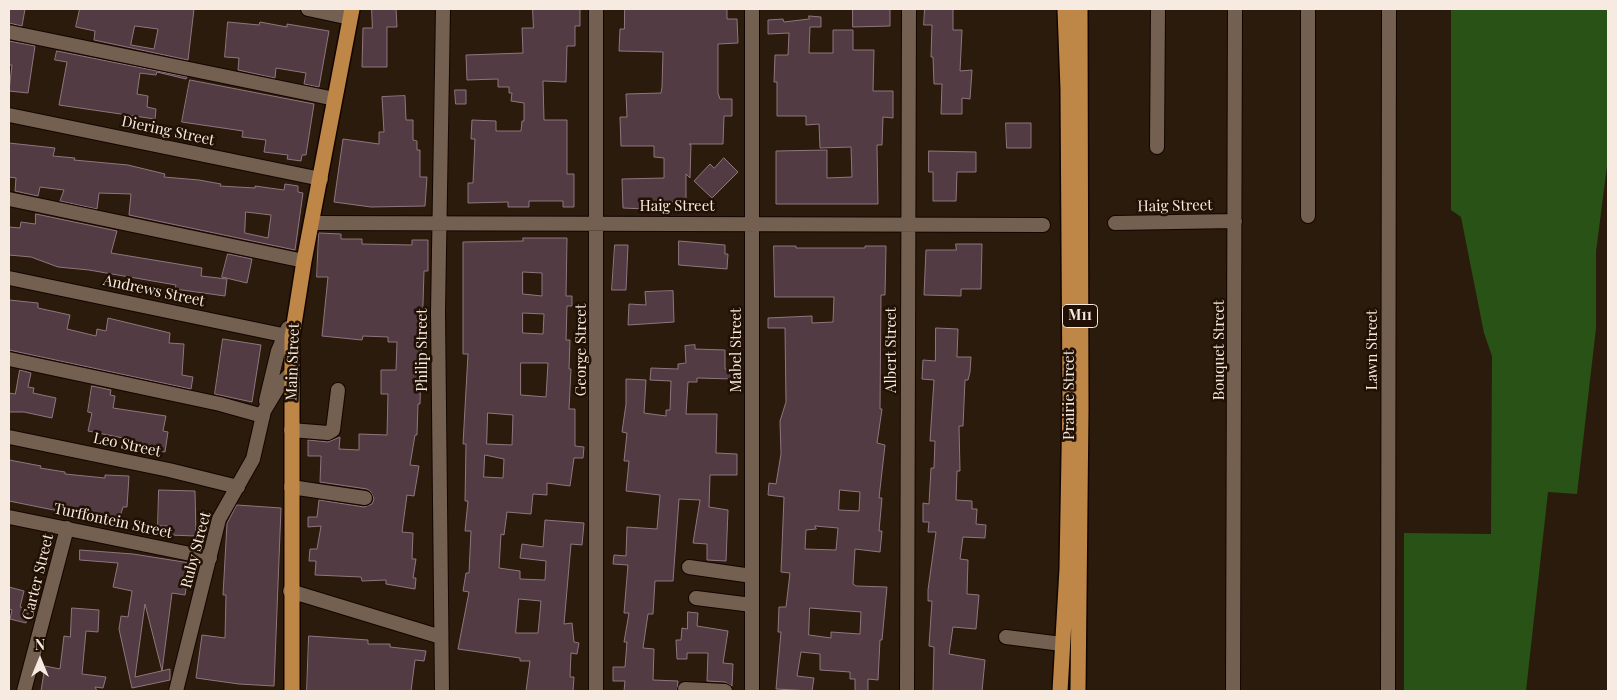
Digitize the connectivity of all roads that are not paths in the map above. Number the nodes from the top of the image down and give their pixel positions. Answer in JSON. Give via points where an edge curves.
{"nodes":[{"id":1,"x":308,"y":9,"type":"edge"},
{"id":2,"x":443,"y":9,"type":"edge"},
{"id":3,"x":596,"y":9,"type":"edge"},
{"id":4,"x":752,"y":9,"type":"edge"},
{"id":5,"x":908,"y":9,"type":"edge"},
{"id":6,"x":1065,"y":9,"type":"edge"},
{"id":7,"x":1080,"y":9,"type":"edge"},
{"id":8,"x":1158,"y":9,"type":"edge"},
{"id":9,"x":1235,"y":9,"type":"edge"},
{"id":10,"x":1308,"y":9,"type":"edge"},
{"id":11,"x":1389,"y":9,"type":"edge"},
{"id":12,"x":351,"y":13,"type":"edge"},
{"id":13,"x":9,"y":32,"type":"edge"},
{"id":14,"x":335,"y":99,"type":"junction"},
{"id":15,"x":9,"y":115,"type":"edge"},
{"id":16,"x":1157,"y":147,"type":"dead end"},
{"id":17,"x":321,"y":179,"type":"junction"},
{"id":18,"x":9,"y":199,"type":"edge"},
{"id":19,"x":1308,"y":216,"type":"dead end"},
{"id":20,"x":1235,"y":221,"type":"junction"},
{"id":21,"x":441,"y":222,"type":"junction"},
{"id":22,"x":597,"y":222,"type":"junction"},
{"id":23,"x":312,"y":223,"type":"junction"},
{"id":24,"x":752,"y":223,"type":"junction"},
{"id":25,"x":908,"y":223,"type":"junction"},
{"id":26,"x":1115,"y":223,"type":"dead end"},
{"id":27,"x":1042,"y":225,"type":"dead end"},
{"id":28,"x":304,"y":261,"type":"junction"},
{"id":29,"x":9,"y":278,"type":"edge"},
{"id":30,"x":288,"y":336,"type":"junction"},
{"id":31,"x":9,"y":360,"type":"edge"},
{"id":32,"x":291,"y":373,"type":"junction"},
{"id":33,"x":338,"y":390,"type":"dead end"},
{"id":34,"x":264,"y":414,"type":"junction"},
{"id":35,"x":291,"y":430,"type":"junction"},
{"id":36,"x":9,"y":437,"type":"edge"},
{"id":37,"x":238,"y":487,"type":"junction"},
{"id":38,"x":291,"y":487,"type":"junction"},
{"id":39,"x":365,"y":498,"type":"dead end"},
{"id":40,"x":9,"y":517,"type":"edge"},
{"id":41,"x":67,"y":528,"type":"junction"},
{"id":42,"x":210,"y":558,"type":"junction"},
{"id":43,"x":690,"y":564,"type":"dead end"},
{"id":44,"x":752,"y":572,"type":"junction"},
{"id":45,"x":290,"y":591,"type":"junction"},
{"id":46,"x":696,"y":598,"type":"dead end"},
{"id":47,"x":752,"y":605,"type":"junction"},
{"id":48,"x":441,"y":637,"type":"junction"},
{"id":49,"x":1006,"y":637,"type":"dead end"},
{"id":50,"x":1062,"y":644,"type":"junction"},
{"id":51,"x":685,"y":689,"type":"dead end"},
{"id":52,"x":24,"y":691,"type":"edge"},
{"id":53,"x":176,"y":691,"type":"edge"},
{"id":54,"x":292,"y":691,"type":"edge"},
{"id":55,"x":442,"y":691,"type":"edge"},
{"id":56,"x":596,"y":691,"type":"edge"},
{"id":57,"x":725,"y":691,"type":"edge"},
{"id":58,"x":752,"y":691,"type":"edge"},
{"id":59,"x":907,"y":691,"type":"edge"},
{"id":60,"x":1060,"y":691,"type":"edge"},
{"id":61,"x":1078,"y":691,"type":"edge"},
{"id":62,"x":1233,"y":691,"type":"edge"},
{"id":63,"x":1388,"y":691,"type":"edge"}],
"edges":[{"from":1,"to":12,"type":"street"},
{"from":2,"to":21,"type":"street","name":"Philip Street"},
{"from":3,"to":22,"type":"street","name":"George Street"},
{"from":4,"to":24,"type":"street","name":"Mabel Street"},
{"from":5,"to":25,"type":"street","name":"Albert Street"},
{"from":6,"to":50,"type":"main road","name":"Prairie Street","number":"M11","via":[[1070,399],[1068,562]]},
{"from":7,"to":61,"type":"main road","name":"Prairie Street","number":"M11"},
{"from":8,"to":16,"type":"street"},
{"from":9,"to":20,"type":"street","name":"Bouquet Street"},
{"from":10,"to":19,"type":"street"},
{"from":11,"to":63,"type":"street","name":"Lawn Street"},
{"from":12,"to":14,"type":"main road","name":"Main Street"},
{"from":13,"to":14,"type":"street"},
{"from":14,"to":17,"type":"main road","name":"Main Street"},
{"from":15,"to":17,"type":"street","name":"Diering Street"},
{"from":17,"to":23,"type":"main road","name":"Main Street"},
{"from":18,"to":28,"type":"street"},
{"from":20,"to":26,"type":"street","name":"Haig Street"},
{"from":20,"to":62,"type":"street","name":"Bouquet Street"},
{"from":21,"to":22,"type":"street","name":"Haig Street"},
{"from":21,"to":23,"type":"street","name":"Haig Street"},
{"from":21,"to":48,"type":"street","name":"Philip Street","via":[[438,312]]},
{"from":22,"to":24,"type":"street","name":"Haig Street"},
{"from":22,"to":56,"type":"street","name":"George Street"},
{"from":23,"to":28,"type":"main road","name":"Main Street"},
{"from":24,"to":25,"type":"street","name":"Haig Street"},
{"from":24,"to":44,"type":"street","name":"Mabel Street"},
{"from":25,"to":27,"type":"street","name":"Haig Street"},
{"from":25,"to":59,"type":"street","name":"Albert Street"},
{"from":28,"to":30,"type":"main road","name":"Main Street","via":[[296,312]]},
{"from":29,"to":30,"type":"street","name":"Andrews Street"},
{"from":30,"to":32,"type":"main road","name":"Main Street"},
{"from":30,"to":34,"type":"street","via":[[270,376]]},
{"from":31,"to":34,"type":"street"},
{"from":32,"to":34,"type":"street","name":"Ruby Street","via":[[279,386]]},
{"from":32,"to":35,"type":"main road","name":"Main Street"},
{"from":33,"to":35,"type":"street","via":[[333,430],[328,433]]},
{"from":34,"to":37,"type":"street","name":"Ruby Street","via":[[253,459]]},
{"from":35,"to":38,"type":"main road","name":"Main Street"},
{"from":36,"to":37,"type":"street","name":"Leo Street"},
{"from":37,"to":42,"type":"street","name":"Ruby Street","via":[[219,519]]},
{"from":38,"to":39,"type":"street"},
{"from":38,"to":45,"type":"main road","name":"Main Street"},
{"from":40,"to":41,"type":"street","name":"Turffontein Street"},
{"from":41,"to":42,"type":"street","name":"Turffontein Street"},
{"from":41,"to":52,"type":"street","name":"Carter Street"},
{"from":42,"to":53,"type":"street","name":"Ruby Street"},
{"from":43,"to":44,"type":"street"},
{"from":44,"to":47,"type":"street","name":"Mabel Street"},
{"from":45,"to":48,"type":"street"},
{"from":45,"to":54,"type":"main road","name":"Main Street"},
{"from":46,"to":47,"type":"street"},
{"from":47,"to":58,"type":"street","name":"Mabel Street"},
{"from":48,"to":55,"type":"street","name":"Philip Street"},
{"from":49,"to":50,"type":"street"},
{"from":50,"to":60,"type":"main road","name":"Prairie Street","number":"M11"},
{"from":51,"to":57,"type":"street"}]}
